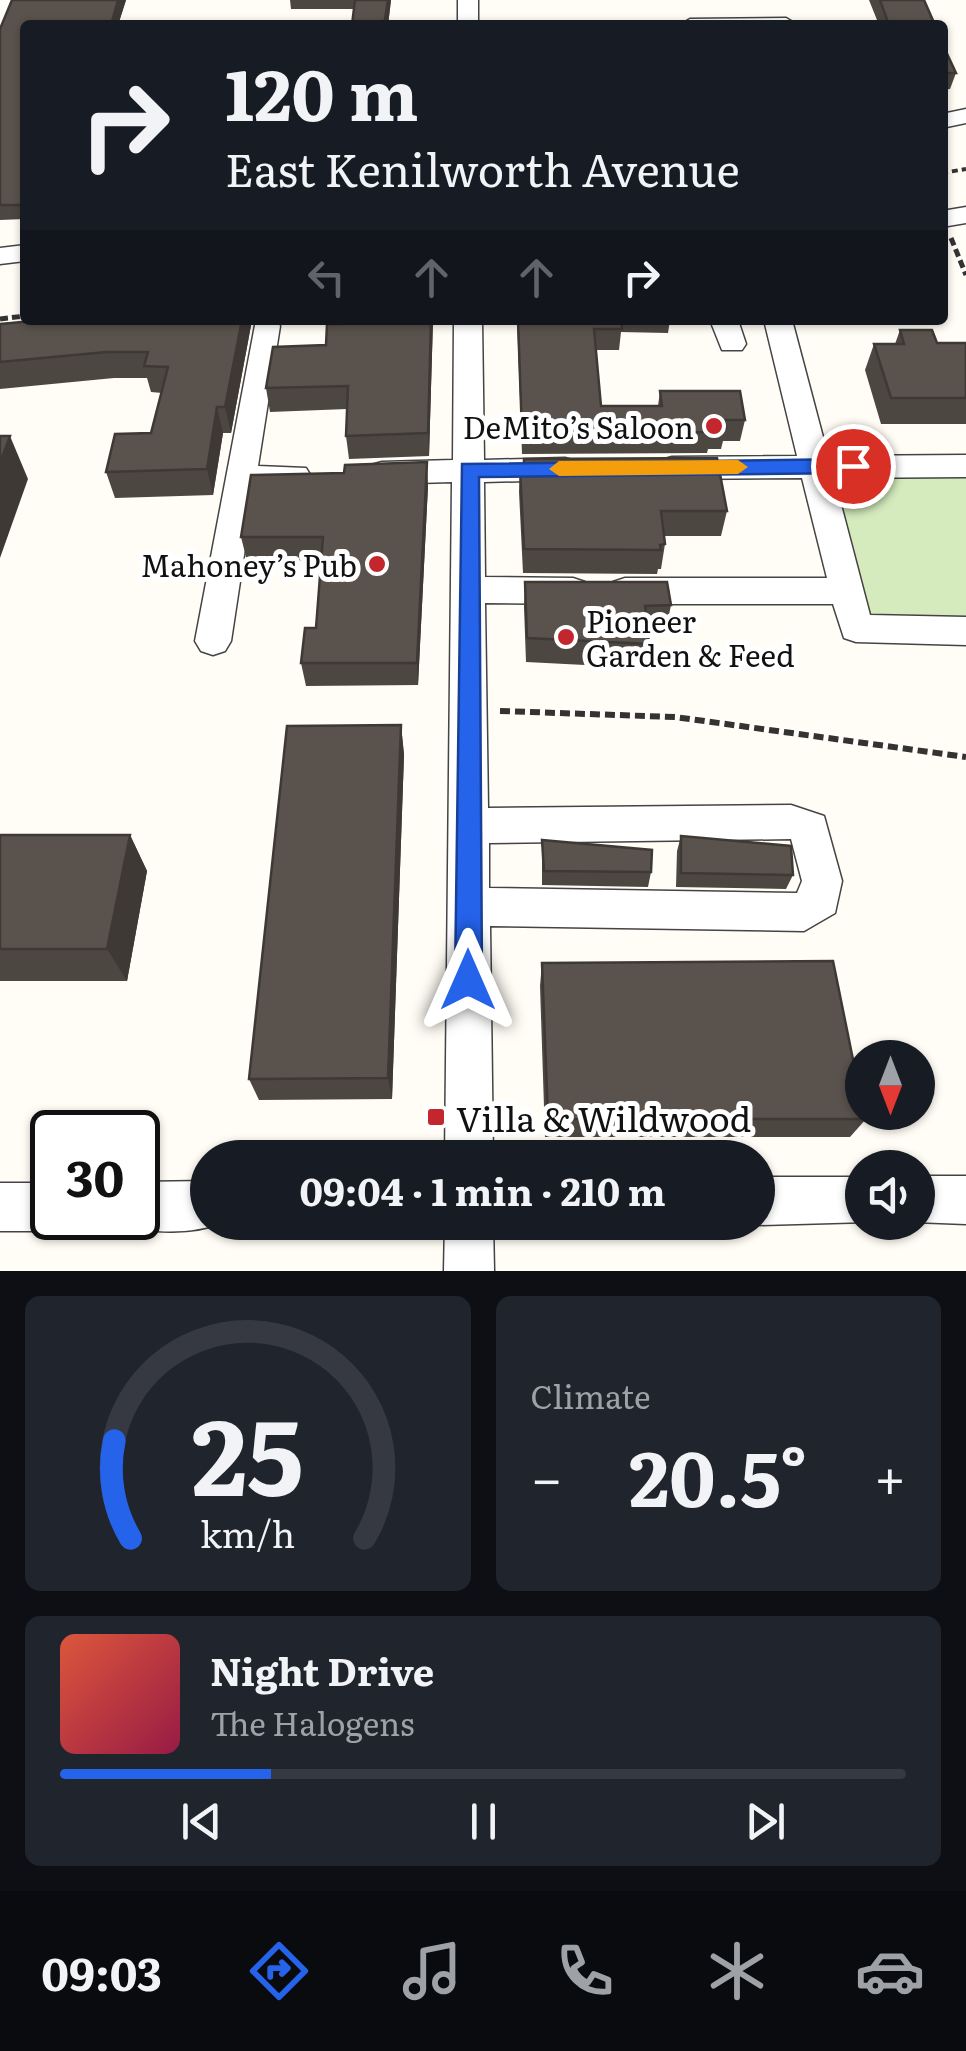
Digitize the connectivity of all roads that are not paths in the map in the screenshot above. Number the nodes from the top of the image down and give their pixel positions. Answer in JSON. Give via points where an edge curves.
{"nodes":[{"id":1,"x":468,"y":325,"type":"edge"},
{"id":2,"x":779,"y":325,"type":"edge"},
{"id":3,"x":266,"y":326,"type":"dead end"},
{"id":4,"x":816,"y":466,"type":"junction"},
{"id":5,"x":966,"y":466,"type":"edge"},
{"id":6,"x":604,"y":468,"type":"edge"},
{"id":7,"x":642,"y":468,"type":"edge"},
{"id":8,"x":469,"y":470,"type":"junction"},
{"id":9,"x":354,"y":474,"type":"edge"},
{"id":10,"x":316,"y":475,"type":"edge"},
{"id":11,"x":240,"y":478,"type":"junction"},
{"id":12,"x":468,"y":590,"type":"junction"},
{"id":13,"x":847,"y":591,"type":"junction"},
{"id":14,"x":966,"y":631,"type":"edge"},
{"id":15,"x":212,"y":641,"type":"dead end"},
{"id":16,"x":469,"y":826,"type":"junction"},
{"id":17,"x":468,"y":908,"type":"junction"},
{"id":18,"x":469,"y":1140,"type":"edge"},
{"id":19,"x":845,"y":1200,"type":"edge"},
{"id":20,"x":935,"y":1200,"type":"edge"},
{"id":21,"x":966,"y":1200,"type":"edge"},
{"id":22,"x":775,"y":1201,"type":"edge"},
{"id":23,"x":190,"y":1205,"type":"edge"},
{"id":24,"x":160,"y":1206,"type":"edge"},
{"id":25,"x":30,"y":1207,"type":"edge"},
{"id":26,"x":0,"y":1208,"type":"edge"},
{"id":27,"x":469,"y":1240,"type":"edge"},
{"id":28,"x":469,"y":1271,"type":"edge"}],
"edges":[{"from":1,"to":8,"type":"street"},
{"from":2,"to":4,"type":"street"},
{"from":3,"to":11,"type":"street"},
{"from":4,"to":5,"type":"street"},
{"from":4,"to":7,"type":"street"},
{"from":4,"to":13,"type":"street"},
{"from":6,"to":8,"type":"street"},
{"from":8,"to":9,"type":"street"},
{"from":8,"to":12,"type":"street"},
{"from":10,"to":11,"type":"street"},
{"from":11,"to":15,"type":"street"},
{"from":12,"to":13,"type":"street"},
{"from":12,"to":16,"type":"street"},
{"from":13,"to":14,"type":"street","via":[[856,628]]},
{"from":16,"to":17,"type":"street"},
{"from":16,"to":17,"type":"street","via":[[790,822],[810,828],[822,881],[820,900],[804,912]]},
{"from":17,"to":18,"type":"street"},
{"from":19,"to":22,"type":"street"},
{"from":20,"to":21,"type":"street"},
{"from":23,"to":24,"type":"street"},
{"from":25,"to":26,"type":"street"},
{"from":27,"to":28,"type":"street"}]}
